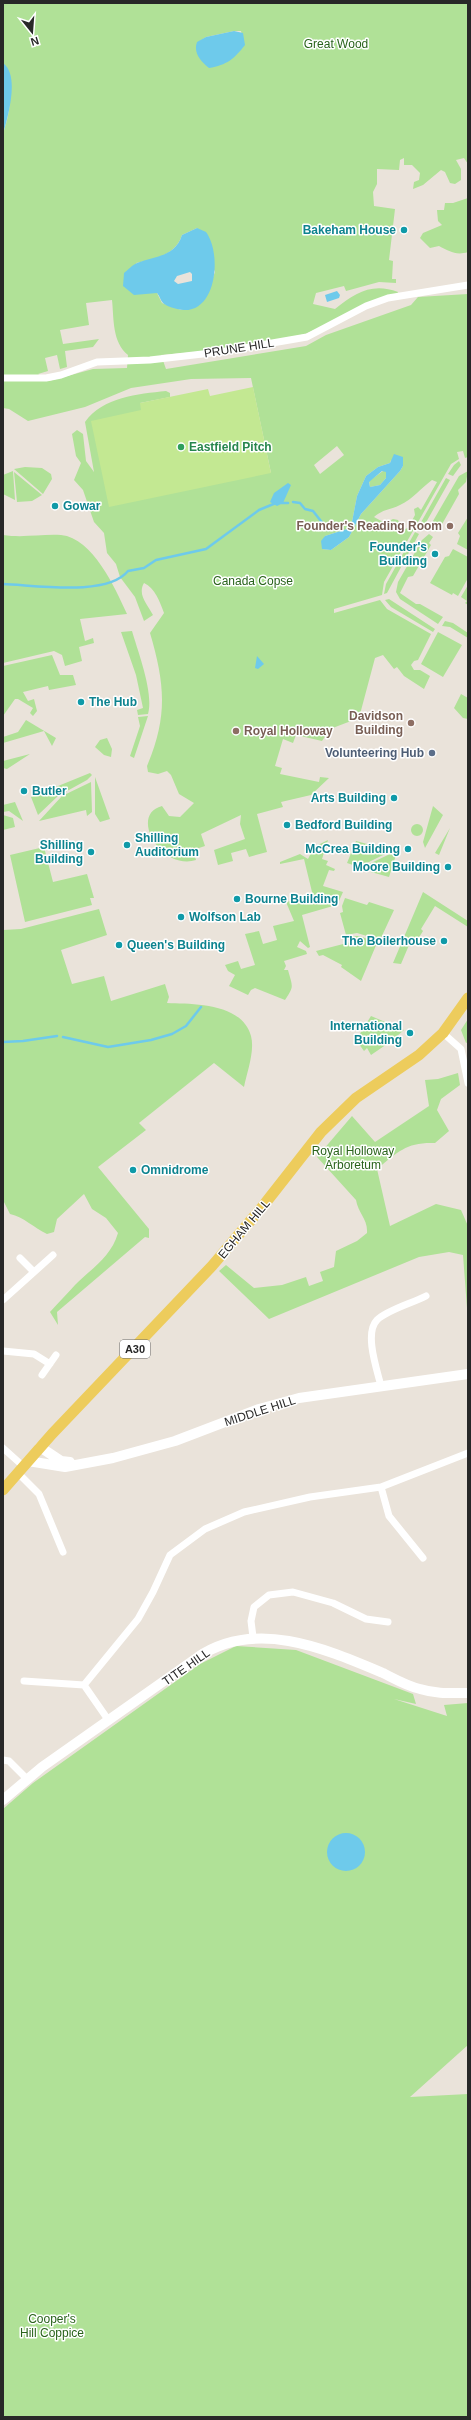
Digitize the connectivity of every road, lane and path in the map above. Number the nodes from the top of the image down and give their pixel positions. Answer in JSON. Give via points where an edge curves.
{"nodes":[{"id":1,"x":468,"y":285,"type":"edge"},
{"id":2,"x":3,"y":378,"type":"edge"},
{"id":3,"x":468,"y":998,"type":"edge"},
{"id":4,"x":443,"y":1033,"type":"junction"},
{"id":5,"x":468,"y":1083,"type":"edge"},
{"id":6,"x":53,"y":1254,"type":"dead end"},
{"id":7,"x":20,"y":1258,"type":"dead end"},
{"id":8,"x":34,"y":1272,"type":"junction"},
{"id":9,"x":426,"y":1296,"type":"dead end"},
{"id":10,"x":3,"y":1300,"type":"edge"},
{"id":11,"x":3,"y":1351,"type":"edge"},
{"id":12,"x":56,"y":1355,"type":"dead end"},
{"id":13,"x":50,"y":1364,"type":"junction"},
{"id":14,"x":468,"y":1374,"type":"edge"},
{"id":15,"x":42,"y":1375,"type":"dead end"},
{"id":16,"x":381,"y":1386,"type":"junction"},
{"id":17,"x":40,"y":1447,"type":"junction"},
{"id":18,"x":3,"y":1448,"type":"edge"},
{"id":19,"x":468,"y":1453,"type":"edge"},
{"id":20,"x":80,"y":1464,"type":"junction"},
{"id":21,"x":23,"y":1467,"type":"junction"},
{"id":22,"x":381,"y":1487,"type":"junction"},
{"id":23,"x":3,"y":1490,"type":"edge"},
{"id":24,"x":63,"y":1552,"type":"dead end"},
{"id":25,"x":423,"y":1558,"type":"dead end"},
{"id":26,"x":388,"y":1622,"type":"dead end"},
{"id":27,"x":253,"y":1637,"type":"junction"},
{"id":28,"x":24,"y":1681,"type":"dead end"},
{"id":29,"x":84,"y":1685,"type":"junction"},
{"id":30,"x":468,"y":1693,"type":"edge"},
{"id":31,"x":109,"y":1721,"type":"junction"},
{"id":32,"x":3,"y":1760,"type":"edge"},
{"id":33,"x":27,"y":1779,"type":"junction"},
{"id":34,"x":3,"y":1800,"type":"edge"}],
"edges":[{"from":1,"to":2,"type":"street","name":"PRUNE HILL","via":[[388,298],[306,336],[220,352],[150,360],[97,362],[46,378]]},
{"from":3,"to":4,"type":"main road","name":"EGHAM HILL","number":"A30"},
{"from":4,"to":5,"type":"street","via":[[461,1049]]},
{"from":4,"to":17,"type":"main road","name":"EGHAM HILL","number":"A30","via":[[419,1056],[341,1111],[212,1266]]},
{"from":6,"to":8,"type":"street"},
{"from":7,"to":8,"type":"street"},
{"from":8,"to":10,"type":"street"},
{"from":9,"to":16,"type":"street","via":[[387,1314],[377,1320],[372,1327],[373,1349]]},
{"from":11,"to":13,"type":"street","via":[[34,1354]]},
{"from":12,"to":13,"type":"street"},
{"from":13,"to":15,"type":"street"},
{"from":14,"to":16,"type":"street","name":"MIDDLE HILL"},
{"from":16,"to":20,"type":"street","name":"MIDDLE HILL","via":[[281,1402],[151,1448]]},
{"from":17,"to":20,"type":"street","name":"MIDDLE HILL","via":[[61,1461]]},
{"from":17,"to":21,"type":"main road","name":"EGHAM HILL","number":"A30"},
{"from":18,"to":21,"type":"street"},
{"from":19,"to":22,"type":"street"},
{"from":20,"to":21,"type":"street","name":"MIDDLE HILL","via":[[65,1467]]},
{"from":21,"to":23,"type":"main road","name":"EGHAM HILL","number":"A30"},
{"from":21,"to":24,"type":"street","via":[[39,1494]]},
{"from":22,"to":25,"type":"street","via":[[390,1516]]},
{"from":22,"to":29,"type":"street","via":[[303,1498],[244,1512],[205,1529],[170,1555],[138,1619]]},
{"from":26,"to":27,"type":"street","via":[[366,1619],[333,1603],[293,1592],[269,1595],[254,1607],[251,1621]]},
{"from":27,"to":30,"type":"street","name":"TITE HILL","via":[[275,1638],[311,1646],[419,1689],[440,1693]]},
{"from":27,"to":31,"type":"street","name":"TITE HILL","via":[[232,1640],[210,1649]]},
{"from":28,"to":29,"type":"street"},
{"from":29,"to":31,"type":"street"},
{"from":31,"to":33,"type":"street","name":"TITE HILL"},
{"from":32,"to":33,"type":"street","via":[[9,1761]]},
{"from":33,"to":34,"type":"street","name":"TITE HILL"}]}
